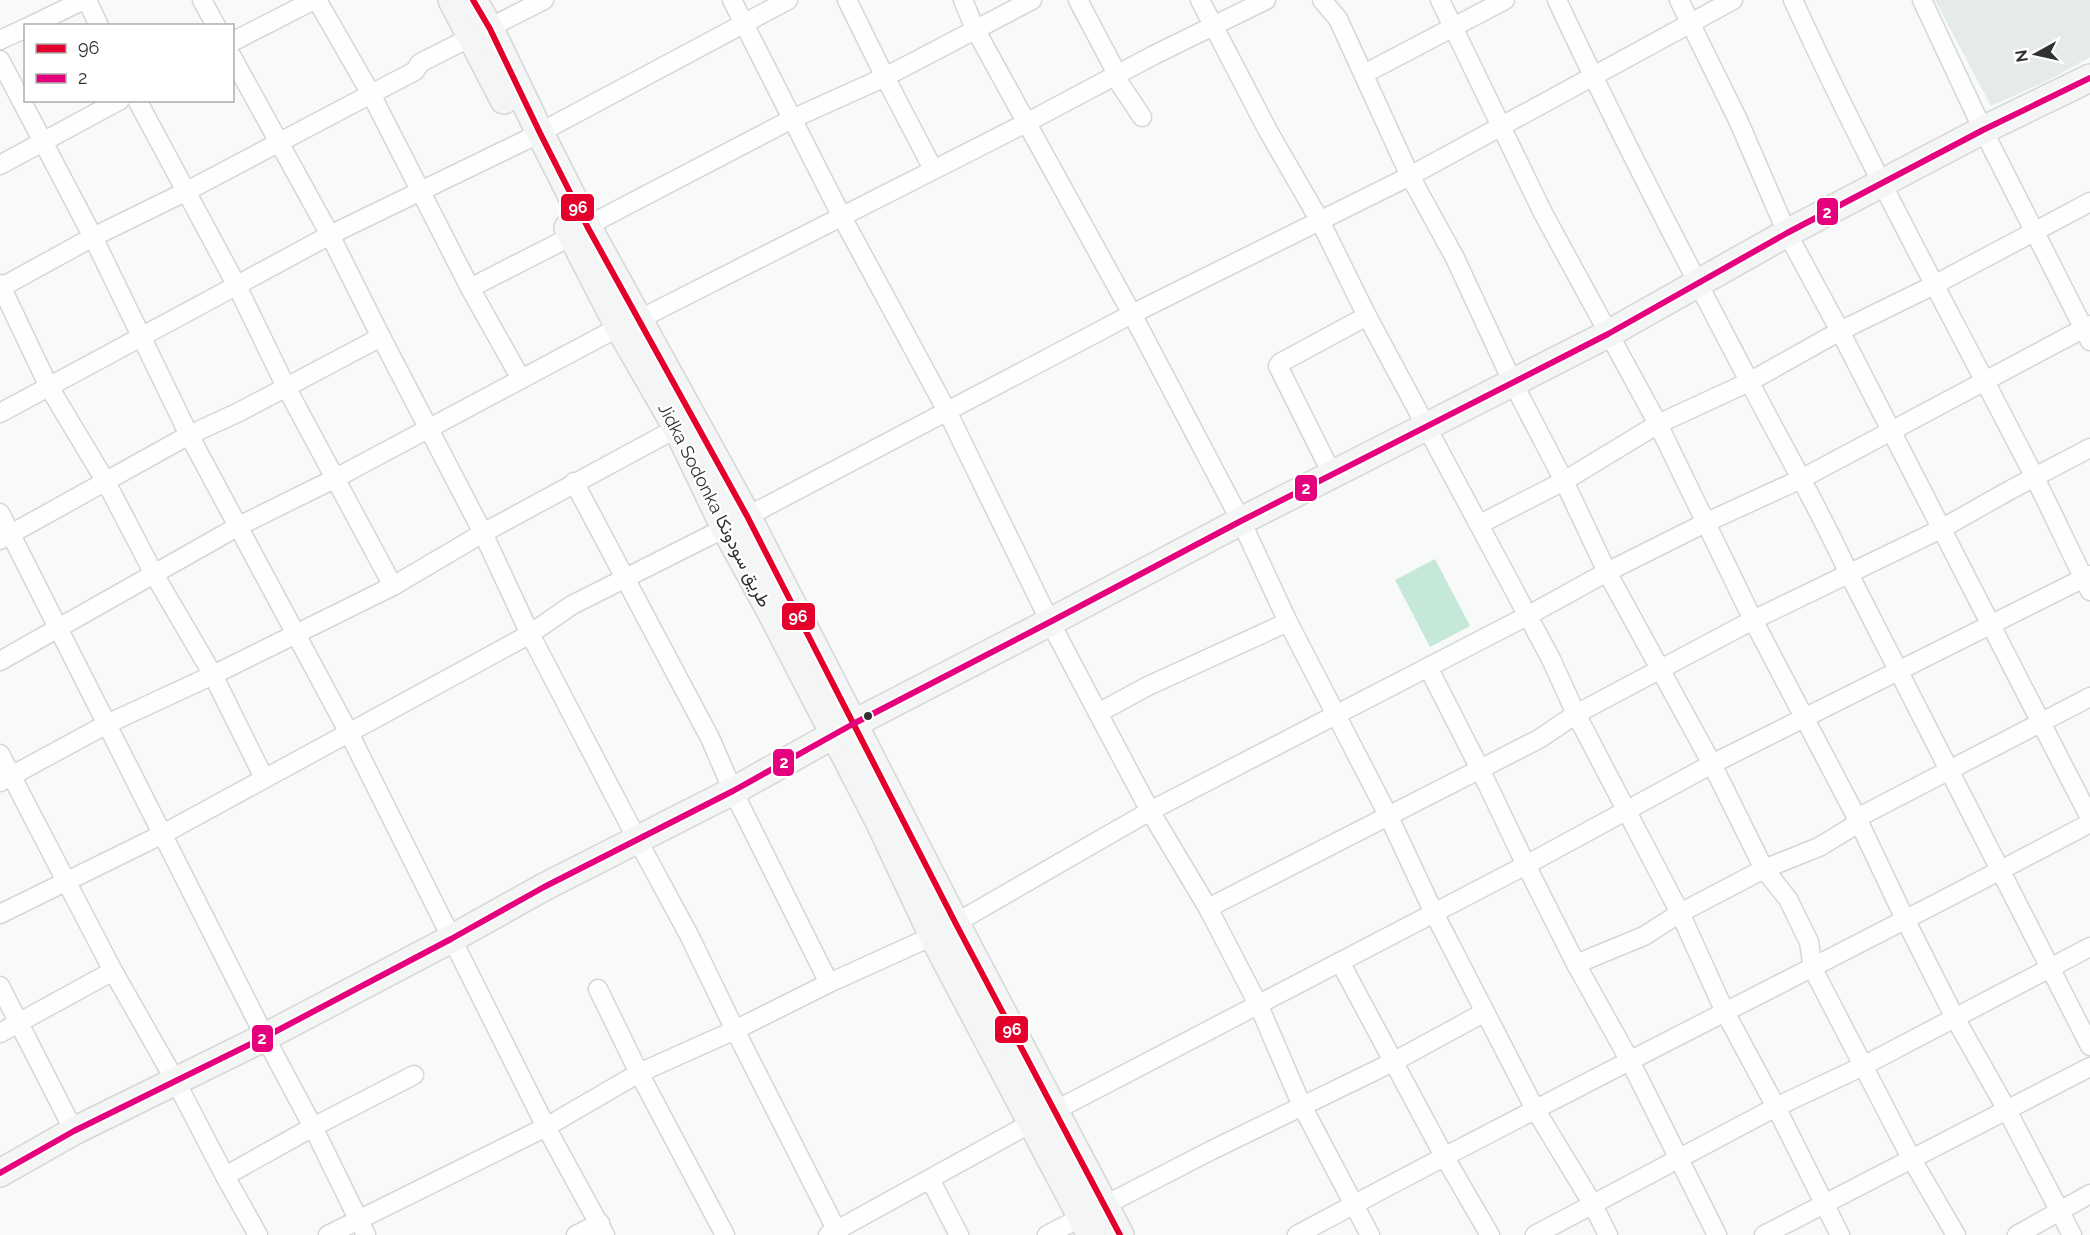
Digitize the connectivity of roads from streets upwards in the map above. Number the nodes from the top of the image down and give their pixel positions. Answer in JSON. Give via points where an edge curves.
{"nodes":[{"id":1,"x":85,"y":0,"type":"edge"},
{"id":2,"x":202,"y":0,"type":"edge"},
{"id":3,"x":315,"y":0,"type":"edge"},
{"id":4,"x":452,"y":0,"type":"edge"},
{"id":5,"x":473,"y":0,"type":"edge"},
{"id":6,"x":544,"y":0,"type":"edge"},
{"id":7,"x":732,"y":0,"type":"edge"},
{"id":8,"x":788,"y":0,"type":"edge"},
{"id":9,"x":847,"y":0,"type":"edge"},
{"id":10,"x":963,"y":0,"type":"edge"},
{"id":11,"x":1032,"y":0,"type":"edge"},
{"id":12,"x":1078,"y":0,"type":"edge"},
{"id":13,"x":1200,"y":0,"type":"edge"},
{"id":14,"x":1266,"y":0,"type":"edge"},
{"id":15,"x":1322,"y":0,"type":"edge"},
{"id":16,"x":1440,"y":0,"type":"edge"},
{"id":17,"x":1505,"y":0,"type":"edge"},
{"id":18,"x":1557,"y":0,"type":"edge"},
{"id":19,"x":1679,"y":0,"type":"edge"},
{"id":20,"x":1733,"y":0,"type":"edge"},
{"id":21,"x":1793,"y":0,"type":"edge"},
{"id":22,"x":1922,"y":0,"type":"edge"},
{"id":23,"x":1689,"y":23,"type":"junction"},
{"id":24,"x":34,"y":24,"type":"edge"},
{"id":25,"x":98,"y":24,"type":"edge"},
{"id":26,"x":215,"y":24,"type":"edge"},
{"id":27,"x":745,"y":25,"type":"junction"},
{"id":28,"x":1213,"y":27,"type":"junction"},
{"id":29,"x":1454,"y":27,"type":"junction"},
{"id":30,"x":24,"y":29,"type":"edge"},
{"id":31,"x":975,"y":29,"type":"junction"},
{"id":32,"x":481,"y":33,"type":"junction"},
{"id":33,"x":0,"y":40,"type":"edge"},
{"id":34,"x":234,"y":41,"type":"edge"},
{"id":35,"x":0,"y":60,"type":"edge"},
{"id":36,"x":234,"y":61,"type":"edge"},
{"id":37,"x":1117,"y":74,"type":"junction"},
{"id":38,"x":1364,"y":74,"type":"junction"},
{"id":39,"x":1592,"y":75,"type":"junction"},
{"id":40,"x":885,"y":77,"type":"junction"},
{"id":41,"x":2090,"y":78,"type":"edge"},
{"id":42,"x":371,"y":94,"type":"junction"},
{"id":43,"x":116,"y":102,"type":"edge"},
{"id":44,"x":138,"y":102,"type":"edge"},
{"id":45,"x":1142,"y":117,"type":"dead end"},
{"id":46,"x":792,"y":119,"type":"junction"},
{"id":47,"x":1026,"y":123,"type":"junction"},
{"id":48,"x":1500,"y":126,"type":"junction"},
{"id":49,"x":1983,"y":130,"type":"junction"},
{"id":50,"x":532,"y":137,"type":"junction"},
{"id":51,"x":42,"y":141,"type":"junction"},
{"id":52,"x":279,"y":142,"type":"junction"},
{"id":53,"x":0,"y":165,"type":"edge"},
{"id":54,"x":933,"y":169,"type":"junction"},
{"id":55,"x":1410,"y":176,"type":"junction"},
{"id":56,"x":1882,"y":183,"type":"junction"},
{"id":57,"x":420,"y":190,"type":"junction"},
{"id":58,"x":187,"y":191,"type":"junction"},
{"id":59,"x":2090,"y":202,"type":"edge"},
{"id":60,"x":842,"y":217,"type":"junction"},
{"id":61,"x":1320,"y":221,"type":"junction"},
{"id":62,"x":580,"y":231,"type":"junction"},
{"id":63,"x":2033,"y":231,"type":"junction"},
{"id":64,"x":1786,"y":232,"type":"junction"},
{"id":65,"x":330,"y":235,"type":"junction"},
{"id":66,"x":93,"y":237,"type":"junction"},
{"id":67,"x":1698,"y":284,"type":"junction"},
{"id":68,"x":1935,"y":285,"type":"junction"},
{"id":69,"x":237,"y":286,"type":"junction"},
{"id":70,"x":1,"y":287,"type":"edge"},
{"id":71,"x":470,"y":288,"type":"junction"},
{"id":72,"x":1132,"y":314,"type":"junction"},
{"id":73,"x":1367,"y":316,"type":"junction"},
{"id":74,"x":628,"y":324,"type":"junction"},
{"id":75,"x":1840,"y":331,"type":"junction"},
{"id":76,"x":2088,"y":331,"type":"edge"},
{"id":77,"x":1608,"y":334,"type":"junction"},
{"id":78,"x":142,"y":336,"type":"junction"},
{"id":79,"x":381,"y":337,"type":"junction"},
{"id":80,"x":521,"y":379,"type":"junction"},
{"id":81,"x":1512,"y":381,"type":"junction"},
{"id":82,"x":1749,"y":382,"type":"junction"},
{"id":83,"x":1984,"y":382,"type":"junction"},
{"id":84,"x":49,"y":387,"type":"junction"},
{"id":85,"x":286,"y":387,"type":"junction"},
{"id":86,"x":947,"y":411,"type":"junction"},
{"id":87,"x":0,"y":413,"type":"edge"},
{"id":88,"x":1658,"y":424,"type":"junction"},
{"id":89,"x":1426,"y":426,"type":"junction"},
{"id":90,"x":677,"y":428,"type":"junction"},
{"id":91,"x":429,"y":430,"type":"junction"},
{"id":92,"x":1891,"y":432,"type":"junction"},
{"id":93,"x":189,"y":435,"type":"junction"},
{"id":94,"x":2090,"y":448,"type":"edge"},
{"id":95,"x":1332,"y":474,"type":"junction"},
{"id":96,"x":2035,"y":477,"type":"junction"},
{"id":97,"x":334,"y":479,"type":"junction"},
{"id":98,"x":1801,"y":479,"type":"junction"},
{"id":99,"x":1564,"y":481,"type":"junction"},
{"id":100,"x":106,"y":482,"type":"junction"},
{"id":101,"x":574,"y":482,"type":"junction"},
{"id":102,"x":0,"y":513,"type":"edge"},
{"id":103,"x":1241,"y":521,"type":"junction"},
{"id":104,"x":736,"y":522,"type":"junction"},
{"id":105,"x":1705,"y":523,"type":"junction"},
{"id":106,"x":1480,"y":524,"type":"junction"},
{"id":107,"x":237,"y":527,"type":"junction"},
{"id":108,"x":1941,"y":529,"type":"junction"},
{"id":109,"x":483,"y":532,"type":"junction"},
{"id":110,"x":6,"y":537,"type":"edge"},
{"id":111,"x":1607,"y":572,"type":"junction"},
{"id":112,"x":154,"y":574,"type":"junction"},
{"id":113,"x":1849,"y":574,"type":"junction"},
{"id":114,"x":626,"y":580,"type":"junction"},
{"id":115,"x":2088,"y":581,"type":"edge"},
{"id":116,"x":393,"y":586,"type":"junction"},
{"id":117,"x":1527,"y":616,"type":"junction"},
{"id":118,"x":1753,"y":620,"type":"junction"},
{"id":119,"x":1050,"y":622,"type":"junction"},
{"id":120,"x":1288,"y":622,"type":"junction"},
{"id":121,"x":1990,"y":625,"type":"junction"},
{"id":122,"x":57,"y":629,"type":"junction"},
{"id":123,"x":297,"y":633,"type":"junction"},
{"id":124,"x":530,"y":634,"type":"junction"},
{"id":125,"x":0,"y":661,"type":"edge"},
{"id":126,"x":1428,"y":667,"type":"junction"},
{"id":127,"x":1660,"y":670,"type":"junction"},
{"id":128,"x":1898,"y":670,"type":"junction"},
{"id":129,"x":213,"y":675,"type":"junction"},
{"id":130,"x":2090,"y":697,"type":"edge"},
{"id":131,"x":1098,"y":713,"type":"junction"},
{"id":132,"x":1576,"y":714,"type":"junction"},
{"id":133,"x":1336,"y":716,"type":"junction"},
{"id":134,"x":1806,"y":717,"type":"junction"},
{"id":135,"x":2041,"y":723,"type":"junction"},
{"id":136,"x":107,"y":724,"type":"junction"},
{"id":137,"x":843,"y":730,"type":"junction"},
{"id":138,"x":349,"y":733,"type":"junction"},
{"id":139,"x":0,"y":754,"type":"edge"},
{"id":140,"x":1712,"y":764,"type":"junction"},
{"id":141,"x":1480,"y":769,"type":"junction"},
{"id":142,"x":1950,"y":770,"type":"junction"},
{"id":143,"x":6,"y":778,"type":"edge"},
{"id":144,"x":264,"y":778,"type":"junction"},
{"id":145,"x":733,"y":791,"type":"junction"},
{"id":146,"x":1150,"y":811,"type":"junction"},
{"id":147,"x":1626,"y":811,"type":"junction"},
{"id":148,"x":1389,"y":817,"type":"junction"},
{"id":149,"x":1857,"y":818,"type":"junction"},
{"id":150,"x":2090,"y":818,"type":"edge"},
{"id":151,"x":2090,"y":823,"type":"edge"},
{"id":152,"x":163,"y":834,"type":"junction"},
{"id":153,"x":637,"y":839,"type":"junction"},
{"id":154,"x":1526,"y":865,"type":"junction"},
{"id":155,"x":1764,"y":869,"type":"junction"},
{"id":156,"x":2001,"y":871,"type":"junction"},
{"id":157,"x":66,"y":882,"type":"junction"},
{"id":158,"x":1208,"y":908,"type":"junction"},
{"id":159,"x":1434,"y":913,"type":"junction"},
{"id":160,"x":1680,"y":913,"type":"junction"},
{"id":161,"x":0,"y":914,"type":"edge"},
{"id":162,"x":1905,"y":919,"type":"junction"},
{"id":163,"x":945,"y":930,"type":"junction"},
{"id":164,"x":452,"y":939,"type":"junction"},
{"id":165,"x":2090,"y":947,"type":"edge"},
{"id":166,"x":1341,"y":962,"type":"junction"},
{"id":167,"x":1576,"y":964,"type":"junction"},
{"id":168,"x":1813,"y":969,"type":"junction"},
{"id":169,"x":2051,"y":969,"type":"junction"},
{"id":170,"x":113,"y":971,"type":"junction"},
{"id":171,"x":829,"y":983,"type":"junction"},
{"id":172,"x":0,"y":986,"type":"edge"},
{"id":173,"x":598,"y":989,"type":"dead end"},
{"id":174,"x":1259,"y":1006,"type":"junction"},
{"id":175,"x":1485,"y":1012,"type":"junction"},
{"id":176,"x":1725,"y":1012,"type":"junction"},
{"id":177,"x":1955,"y":1018,"type":"junction"},
{"id":178,"x":19,"y":1023,"type":"junction"},
{"id":179,"x":735,"y":1030,"type":"junction"},
{"id":180,"x":0,"y":1033,"type":"edge"},
{"id":181,"x":266,"y":1037,"type":"junction"},
{"id":182,"x":2090,"y":1046,"type":"edge"},
{"id":183,"x":1630,"y":1061,"type":"junction"},
{"id":184,"x":1393,"y":1062,"type":"junction"},
{"id":185,"x":1863,"y":1066,"type":"junction"},
{"id":186,"x":2090,"y":1067,"type":"edge"},
{"id":187,"x":639,"y":1073,"type":"junction"},
{"id":188,"x":414,"y":1075,"type":"dead end"},
{"id":189,"x":176,"y":1082,"type":"junction"},
{"id":190,"x":1302,"y":1106,"type":"junction"},
{"id":191,"x":1776,"y":1107,"type":"junction"},
{"id":192,"x":1535,"y":1109,"type":"junction"},
{"id":193,"x":1055,"y":1110,"type":"junction"},
{"id":194,"x":2007,"y":1110,"type":"junction"},
{"id":195,"x":1031,"y":1123,"type":"junction"},
{"id":196,"x":313,"y":1127,"type":"junction"},
{"id":197,"x":546,"y":1127,"type":"junction"},
{"id":198,"x":74,"y":1131,"type":"junction"},
{"id":199,"x":1444,"y":1156,"type":"junction"},
{"id":200,"x":1679,"y":1158,"type":"junction"},
{"id":201,"x":1911,"y":1158,"type":"junction"},
{"id":202,"x":0,"y":1173,"type":"edge"},
{"id":203,"x":225,"y":1176,"type":"junction"},
{"id":204,"x":930,"y":1179,"type":"junction"},
{"id":205,"x":2090,"y":1194,"type":"edge"},
{"id":206,"x":1592,"y":1203,"type":"junction"},
{"id":207,"x":1824,"y":1203,"type":"junction"},
{"id":208,"x":1354,"y":1204,"type":"junction"},
{"id":209,"x":2059,"y":1211,"type":"junction"},
{"id":210,"x":1093,"y":1219,"type":"edge"},
{"id":211,"x":363,"y":1228,"type":"edge"},
{"id":212,"x":603,"y":1229,"type":"edge"},
{"id":213,"x":835,"y":1233,"type":"edge"},
{"id":214,"x":258,"y":1235,"type":"edge"},
{"id":215,"x":328,"y":1235,"type":"edge"},
{"id":216,"x":576,"y":1235,"type":"edge"},
{"id":217,"x":725,"y":1235,"type":"edge"},
{"id":218,"x":959,"y":1235,"type":"edge"},
{"id":219,"x":1047,"y":1235,"type":"edge"},
{"id":220,"x":1120,"y":1235,"type":"edge"},
{"id":221,"x":1297,"y":1235,"type":"edge"},
{"id":222,"x":1370,"y":1235,"type":"edge"},
{"id":223,"x":1490,"y":1235,"type":"edge"},
{"id":224,"x":1535,"y":1235,"type":"edge"},
{"id":225,"x":1608,"y":1235,"type":"edge"},
{"id":226,"x":1717,"y":1235,"type":"edge"},
{"id":227,"x":1764,"y":1235,"type":"edge"},
{"id":228,"x":1840,"y":1235,"type":"edge"},
{"id":229,"x":1956,"y":1235,"type":"edge"},
{"id":230,"x":2017,"y":1235,"type":"edge"},
{"id":231,"x":2072,"y":1235,"type":"edge"}],
"edges":[{"from":1,"to":24,"type":"street"},
{"from":1,"to":25,"type":"street"},
{"from":2,"to":26,"type":"street"},
{"from":3,"to":34,"type":"street"},
{"from":3,"to":42,"type":"street"},
{"from":4,"to":32,"type":"street","name":"Jidka Sodonka طريق سودونكا"},
{"from":5,"to":32,"type":"street","name":"Jidka Sodonka طريق سودونكا"},
{"from":6,"to":32,"type":"street"},
{"from":7,"to":27,"type":"street"},
{"from":8,"to":27,"type":"street"},
{"from":9,"to":40,"type":"street"},
{"from":10,"to":31,"type":"street"},
{"from":11,"to":31,"type":"street"},
{"from":12,"to":37,"type":"street"},
{"from":13,"to":28,"type":"street"},
{"from":14,"to":28,"type":"street"},
{"from":15,"to":38,"type":"street","via":[[1338,19]]},
{"from":16,"to":29,"type":"street"},
{"from":17,"to":29,"type":"street"},
{"from":18,"to":39,"type":"street"},
{"from":19,"to":23,"type":"street"},
{"from":20,"to":23,"type":"street"},
{"from":21,"to":56,"type":"street"},
{"from":22,"to":49,"type":"street"},
{"from":23,"to":39,"type":"street"},
{"from":23,"to":64,"type":"street","via":[[1738,120]]},
{"from":27,"to":46,"type":"street"},
{"from":27,"to":50,"type":"street"},
{"from":28,"to":37,"type":"street"},
{"from":28,"to":61,"type":"street"},
{"from":29,"to":38,"type":"street"},
{"from":29,"to":48,"type":"street"},
{"from":30,"to":33,"type":"street"},
{"from":31,"to":40,"type":"street"},
{"from":31,"to":47,"type":"street"},
{"from":32,"to":42,"type":"street","via":[[420,63],[415,71]]},
{"from":32,"to":50,"type":"street","name":"Jidka Sodonka طريق سودونكا"},
{"from":35,"to":51,"type":"street"},
{"from":36,"to":52,"type":"street"},
{"from":37,"to":45,"type":"street"},
{"from":37,"to":47,"type":"street"},
{"from":38,"to":55,"type":"street"},
{"from":39,"to":48,"type":"street"},
{"from":39,"to":67,"type":"street"},
{"from":40,"to":46,"type":"street"},
{"from":40,"to":54,"type":"street"},
{"from":41,"to":49,"type":"street"},
{"from":42,"to":52,"type":"street"},
{"from":42,"to":57,"type":"street"},
{"from":43,"to":51,"type":"street"},
{"from":44,"to":58,"type":"street"},
{"from":46,"to":60,"type":"street"},
{"from":46,"to":62,"type":"street"},
{"from":47,"to":54,"type":"street"},
{"from":47,"to":72,"type":"street"},
{"from":48,"to":55,"type":"street"},
{"from":48,"to":77,"type":"street"},
{"from":49,"to":56,"type":"street"},
{"from":49,"to":63,"type":"street"},
{"from":50,"to":57,"type":"street"},
{"from":50,"to":62,"type":"street","name":"Jidka Sodonka طريق سودونكا"},
{"from":51,"to":53,"type":"street"},
{"from":51,"to":66,"type":"street"},
{"from":52,"to":58,"type":"street"},
{"from":52,"to":65,"type":"street"},
{"from":54,"to":60,"type":"street"},
{"from":55,"to":61,"type":"street"},
{"from":55,"to":81,"type":"street","via":[[1455,258]]},
{"from":56,"to":64,"type":"street"},
{"from":56,"to":68,"type":"street"},
{"from":57,"to":65,"type":"street"},
{"from":57,"to":71,"type":"street"},
{"from":58,"to":66,"type":"street"},
{"from":58,"to":69,"type":"street"},
{"from":59,"to":63,"type":"street"},
{"from":60,"to":74,"type":"street"},
{"from":60,"to":86,"type":"street"},
{"from":61,"to":72,"type":"street"},
{"from":61,"to":73,"type":"street"},
{"from":62,"to":71,"type":"street"},
{"from":62,"to":74,"type":"street","name":"Jidka Sodonka طريق سودونكا"},
{"from":63,"to":68,"type":"street"},
{"from":63,"to":76,"type":"street"},
{"from":64,"to":67,"type":"street"},
{"from":64,"to":75,"type":"street"},
{"from":65,"to":69,"type":"street"},
{"from":65,"to":79,"type":"street"},
{"from":66,"to":70,"type":"street"},
{"from":66,"to":78,"type":"street"},
{"from":67,"to":77,"type":"street"},
{"from":67,"to":82,"type":"street"},
{"from":68,"to":75,"type":"street"},
{"from":68,"to":83,"type":"street"},
{"from":69,"to":78,"type":"street"},
{"from":69,"to":85,"type":"street"},
{"from":70,"to":84,"type":"street"},
{"from":71,"to":80,"type":"street"},
{"from":72,"to":86,"type":"street"},
{"from":72,"to":103,"type":"street"},
{"from":73,"to":89,"type":"street"},
{"from":73,"to":95,"type":"street","via":[[1278,366]]},
{"from":74,"to":80,"type":"street"},
{"from":74,"to":90,"type":"street","name":"Jidka Sodonka طريق سودونكا"},
{"from":74,"to":104,"type":"street","name":"Jidka Sodonka طريق سودونكا"},
{"from":75,"to":82,"type":"street"},
{"from":75,"to":92,"type":"street"},
{"from":76,"to":83,"type":"street"},
{"from":77,"to":81,"type":"street"},
{"from":77,"to":88,"type":"street"},
{"from":78,"to":84,"type":"street"},
{"from":78,"to":93,"type":"street"},
{"from":79,"to":85,"type":"street"},
{"from":79,"to":91,"type":"street"},
{"from":80,"to":91,"type":"street"},
{"from":81,"to":89,"type":"street"},
{"from":81,"to":99,"type":"street"},
{"from":82,"to":88,"type":"street"},
{"from":82,"to":98,"type":"street"},
{"from":83,"to":92,"type":"street"},
{"from":83,"to":96,"type":"street"},
{"from":84,"to":87,"type":"street"},
{"from":84,"to":100,"type":"street"},
{"from":85,"to":93,"type":"street"},
{"from":85,"to":97,"type":"street"},
{"from":86,"to":104,"type":"street"},
{"from":86,"to":119,"type":"street"},
{"from":88,"to":99,"type":"street"},
{"from":88,"to":105,"type":"street"},
{"from":89,"to":95,"type":"street"},
{"from":89,"to":106,"type":"street"},
{"from":90,"to":101,"type":"street"},
{"from":90,"to":104,"type":"street","name":"Jidka Sodonka طريق سودونكا"},
{"from":91,"to":97,"type":"street"},
{"from":91,"to":109,"type":"street"},
{"from":92,"to":98,"type":"street"},
{"from":92,"to":108,"type":"street"},
{"from":93,"to":100,"type":"street"},
{"from":93,"to":107,"type":"street"},
{"from":94,"to":96,"type":"street"},
{"from":95,"to":103,"type":"street"},
{"from":96,"to":108,"type":"street"},
{"from":96,"to":115,"type":"street"},
{"from":97,"to":107,"type":"street"},
{"from":97,"to":116,"type":"street"},
{"from":98,"to":105,"type":"street"},
{"from":98,"to":113,"type":"street"},
{"from":99,"to":106,"type":"street"},
{"from":99,"to":111,"type":"street"},
{"from":100,"to":110,"type":"street"},
{"from":100,"to":112,"type":"street"},
{"from":101,"to":109,"type":"street"},
{"from":101,"to":114,"type":"street"},
{"from":102,"to":110,"type":"street"},
{"from":103,"to":119,"type":"street"},
{"from":103,"to":120,"type":"street"},
{"from":104,"to":114,"type":"street"},
{"from":104,"to":137,"type":"street","name":"Jidka Sodonka طريق سودونكا"},
{"from":105,"to":111,"type":"street"},
{"from":105,"to":118,"type":"street"},
{"from":106,"to":117,"type":"street"},
{"from":107,"to":112,"type":"street"},
{"from":107,"to":123,"type":"street"},
{"from":108,"to":113,"type":"street"},
{"from":108,"to":121,"type":"street"},
{"from":109,"to":116,"type":"street"},
{"from":109,"to":124,"type":"street"},
{"from":110,"to":122,"type":"street"},
{"from":111,"to":117,"type":"street"},
{"from":111,"to":127,"type":"street"},
{"from":112,"to":122,"type":"street"},
{"from":112,"to":129,"type":"street"},
{"from":113,"to":118,"type":"street"},
{"from":113,"to":128,"type":"street"},
{"from":114,"to":124,"type":"street","via":[[572,605]]},
{"from":114,"to":145,"type":"street","via":[[710,738]]},
{"from":115,"to":121,"type":"street"},
{"from":116,"to":123,"type":"street"},
{"from":117,"to":126,"type":"street"},
{"from":117,"to":132,"type":"street"},
{"from":118,"to":127,"type":"street"},
{"from":118,"to":134,"type":"street"},
{"from":119,"to":131,"type":"street"},
{"from":119,"to":137,"type":"street"},
{"from":120,"to":131,"type":"street"},
{"from":120,"to":133,"type":"street"},
{"from":121,"to":128,"type":"street"},
{"from":121,"to":135,"type":"street"},
{"from":122,"to":125,"type":"street"},
{"from":122,"to":136,"type":"street"},
{"from":123,"to":129,"type":"street"},
{"from":123,"to":138,"type":"street"},
{"from":124,"to":138,"type":"street"},
{"from":124,"to":153,"type":"street"},
{"from":126,"to":133,"type":"street"},
{"from":126,"to":141,"type":"street"},
{"from":127,"to":132,"type":"street"},
{"from":127,"to":140,"type":"street"},
{"from":128,"to":134,"type":"street"},
{"from":128,"to":142,"type":"street"},
{"from":129,"to":136,"type":"street"},
{"from":129,"to":144,"type":"street"},
{"from":130,"to":135,"type":"street"},
{"from":131,"to":146,"type":"street"},
{"from":132,"to":141,"type":"street","via":[[1539,739]]},
{"from":132,"to":147,"type":"street"},
{"from":133,"to":146,"type":"street"},
{"from":133,"to":148,"type":"street"},
{"from":134,"to":140,"type":"street"},
{"from":134,"to":149,"type":"street"},
{"from":135,"to":142,"type":"street"},
{"from":135,"to":150,"type":"street"},
{"from":136,"to":143,"type":"street"},
{"from":136,"to":152,"type":"street"},
{"from":137,"to":145,"type":"street"},
{"from":137,"to":163,"type":"street","name":"Jidka Sodonka طريق سودونكا"},
{"from":138,"to":144,"type":"street"},
{"from":138,"to":164,"type":"street"},
{"from":139,"to":143,"type":"street"},
{"from":140,"to":147,"type":"street"},
{"from":140,"to":155,"type":"street"},
{"from":141,"to":148,"type":"street"},
{"from":141,"to":154,"type":"street"},
{"from":142,"to":149,"type":"street"},
{"from":142,"to":156,"type":"street"},
{"from":143,"to":157,"type":"street"},
{"from":144,"to":152,"type":"street"},
{"from":145,"to":153,"type":"street"},
{"from":145,"to":171,"type":"street"},
{"from":146,"to":158,"type":"street"},
{"from":146,"to":163,"type":"street"},
{"from":147,"to":154,"type":"street"},
{"from":147,"to":160,"type":"street"},
{"from":148,"to":158,"type":"street"},
{"from":148,"to":159,"type":"street"},
{"from":149,"to":155,"type":"street","via":[[1852,827],[1819,847]]},
{"from":149,"to":162,"type":"street"},
{"from":151,"to":156,"type":"street"},
{"from":152,"to":157,"type":"street"},
{"from":152,"to":181,"type":"street"},
{"from":153,"to":164,"type":"street"},
{"from":153,"to":179,"type":"street"},
{"from":154,"to":159,"type":"street"},
{"from":154,"to":167,"type":"street"},
{"from":155,"to":160,"type":"street"},
{"from":155,"to":168,"type":"street","via":[[1788,899],[1805,933]]},
{"from":156,"to":162,"type":"street"},
{"from":156,"to":169,"type":"street"},
{"from":157,"to":161,"type":"street"},
{"from":157,"to":170,"type":"street"},
{"from":158,"to":174,"type":"street"},
{"from":159,"to":166,"type":"street"},
{"from":159,"to":175,"type":"street"},
{"from":160,"to":167,"type":"street","via":[[1644,936]]},
{"from":160,"to":176,"type":"street"},
{"from":162,"to":168,"type":"street"},
{"from":162,"to":177,"type":"street"},
{"from":163,"to":171,"type":"street"},
{"from":163,"to":193,"type":"street","name":"Jidka Sodonka طريق سودونكا"},
{"from":163,"to":195,"type":"street","name":"Jidka Sodonka طريق سودونكا"},
{"from":164,"to":181,"type":"street"},
{"from":164,"to":197,"type":"street"},
{"from":165,"to":169,"type":"street"},
{"from":166,"to":174,"type":"street"},
{"from":166,"to":184,"type":"street"},
{"from":167,"to":183,"type":"street"},
{"from":168,"to":176,"type":"street"},
{"from":168,"to":185,"type":"street"},
{"from":169,"to":177,"type":"street"},
{"from":169,"to":182,"type":"street"},
{"from":170,"to":178,"type":"street"},
{"from":170,"to":189,"type":"street"},
{"from":171,"to":179,"type":"street"},
{"from":172,"to":178,"type":"street"},
{"from":173,"to":187,"type":"street"},
{"from":174,"to":190,"type":"street"},
{"from":174,"to":193,"type":"street"},
{"from":175,"to":184,"type":"street"},
{"from":175,"to":192,"type":"street"},
{"from":176,"to":183,"type":"street"},
{"from":176,"to":191,"type":"street"},
{"from":177,"to":185,"type":"street"},
{"from":177,"to":194,"type":"street"},
{"from":178,"to":180,"type":"street"},
{"from":178,"to":198,"type":"street"},
{"from":179,"to":187,"type":"street"},
{"from":179,"to":213,"type":"street"},
{"from":181,"to":189,"type":"street"},
{"from":181,"to":196,"type":"street"},
{"from":183,"to":192,"type":"street"},
{"from":183,"to":200,"type":"street"},
{"from":184,"to":190,"type":"street"},
{"from":184,"to":199,"type":"street"},
{"from":185,"to":191,"type":"street"},
{"from":185,"to":201,"type":"street"},
{"from":186,"to":194,"type":"street"},
{"from":187,"to":197,"type":"street"},
{"from":187,"to":217,"type":"street"},
{"from":188,"to":196,"type":"street"},
{"from":189,"to":198,"type":"street"},
{"from":189,"to":203,"type":"street"},
{"from":190,"to":208,"type":"street"},
{"from":190,"to":210,"type":"street"},
{"from":191,"to":200,"type":"street"},
{"from":191,"to":207,"type":"street"},
{"from":192,"to":199,"type":"street"},
{"from":192,"to":206,"type":"street"},
{"from":193,"to":195,"type":"street"},
{"from":193,"to":210,"type":"street","name":"Jidka Sodonka طريق سودونكا"},
{"from":194,"to":201,"type":"street"},
{"from":194,"to":209,"type":"street"},
{"from":195,"to":204,"type":"street"},
{"from":195,"to":210,"type":"street","name":"Jidka Sodonka طريق سودونكا"},
{"from":196,"to":203,"type":"street"},
{"from":196,"to":211,"type":"street"},
{"from":197,"to":211,"type":"street"},
{"from":197,"to":212,"type":"street"},
{"from":198,"to":202,"type":"street"},
{"from":199,"to":208,"type":"street"},
{"from":199,"to":223,"type":"street"},
{"from":200,"to":206,"type":"street"},
{"from":200,"to":226,"type":"street"},
{"from":201,"to":207,"type":"street"},
{"from":201,"to":229,"type":"street"},
{"from":203,"to":214,"type":"street"},
{"from":204,"to":213,"type":"street"},
{"from":204,"to":218,"type":"street"},
{"from":205,"to":209,"type":"street"},
{"from":206,"to":224,"type":"street"},
{"from":206,"to":225,"type":"street"},
{"from":207,"to":227,"type":"street"},
{"from":207,"to":228,"type":"street"},
{"from":208,"to":221,"type":"street"},
{"from":208,"to":222,"type":"street"},
{"from":209,"to":230,"type":"street"},
{"from":209,"to":231,"type":"street"},
{"from":210,"to":219,"type":"street"},
{"from":210,"to":220,"type":"street","name":"Jidka Sodonka طريق سودونكا"},
{"from":211,"to":215,"type":"street"},
{"from":212,"to":216,"type":"street"}]}
